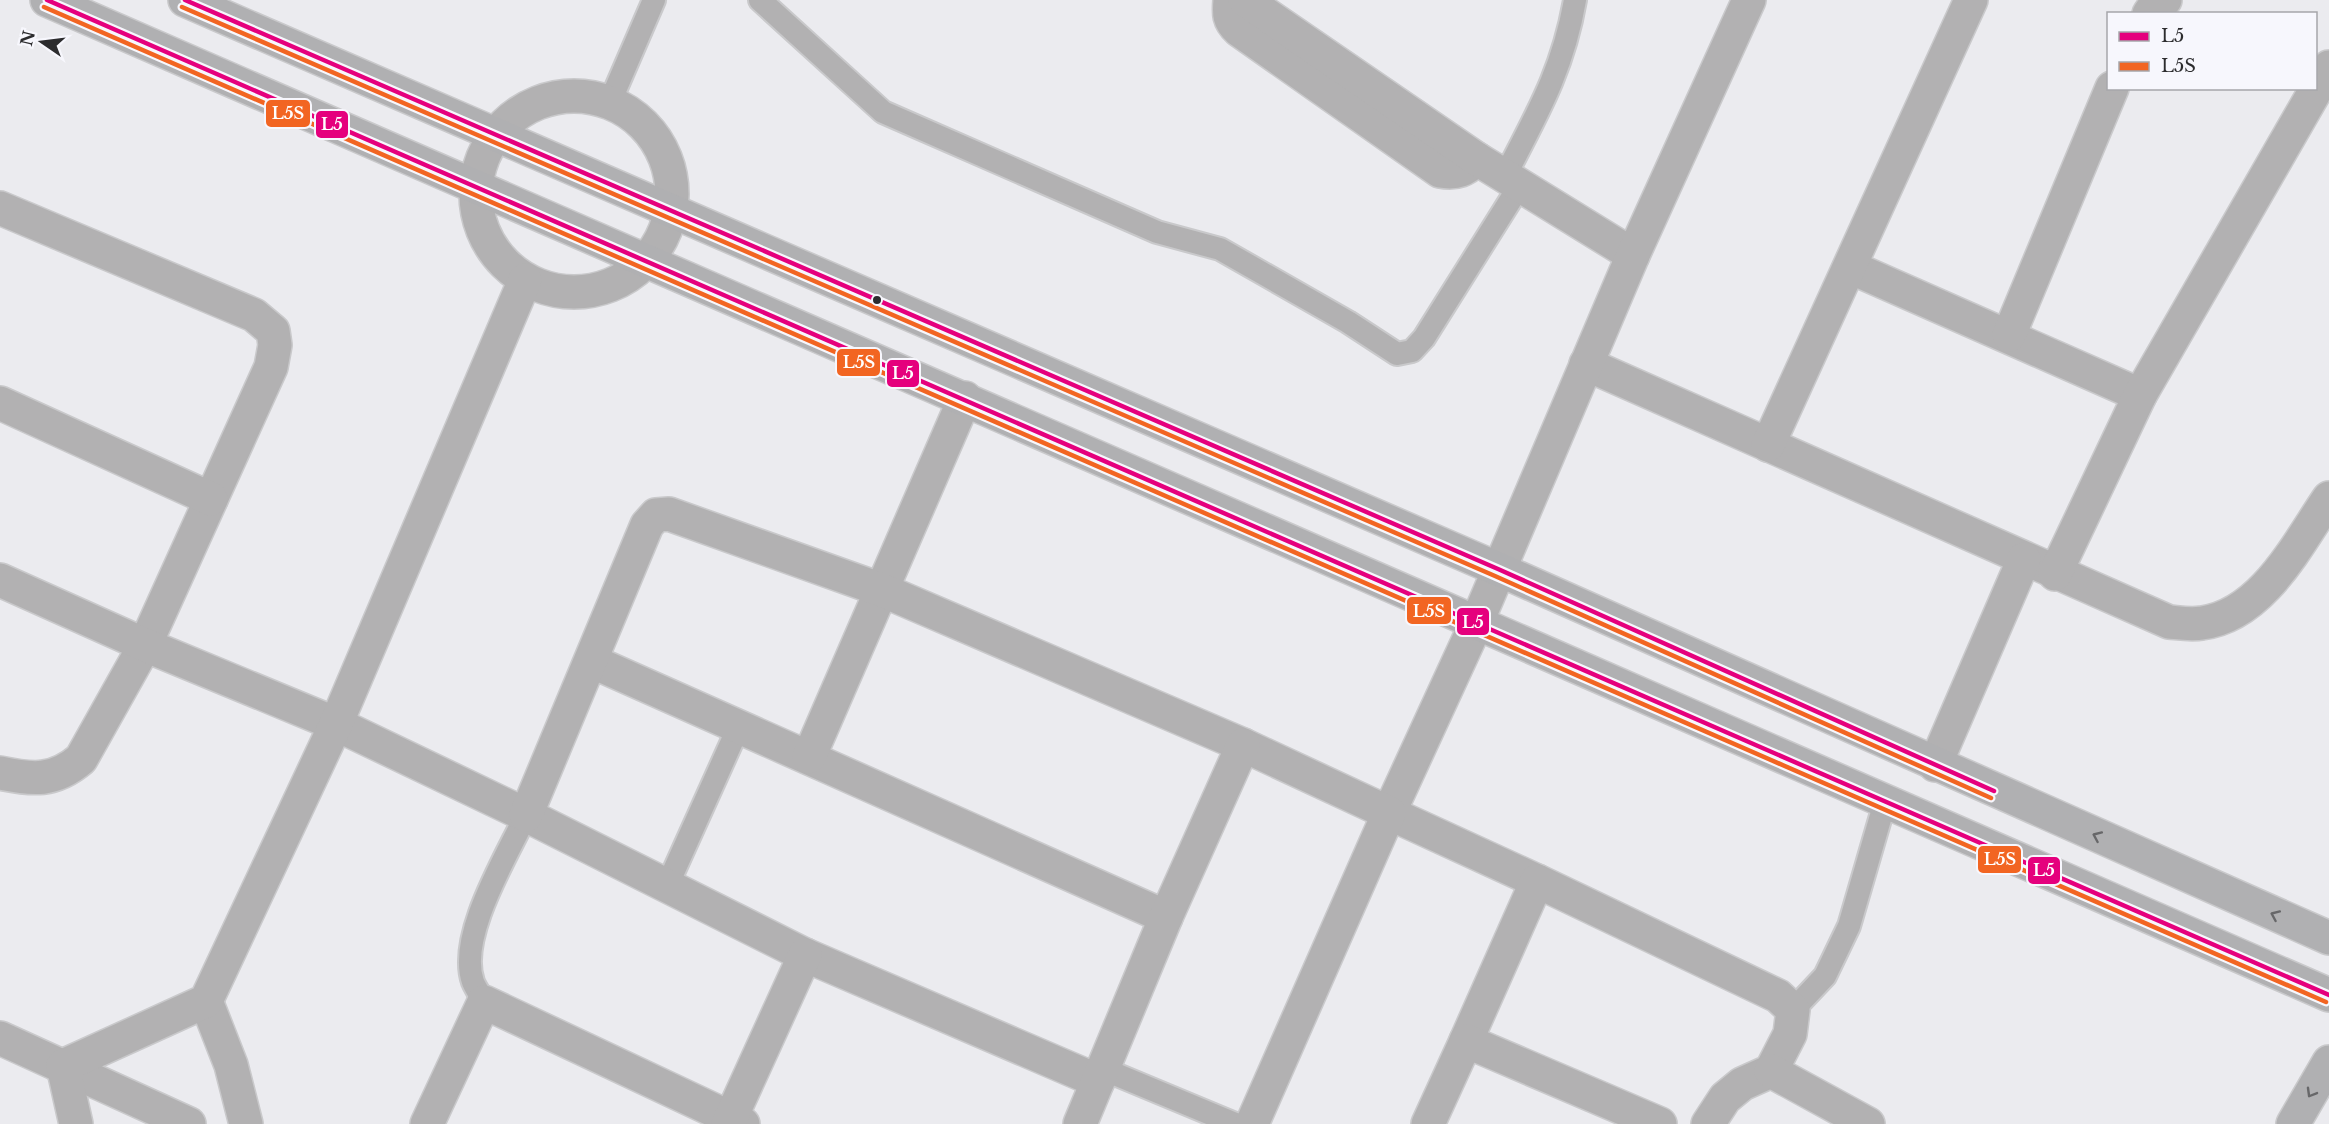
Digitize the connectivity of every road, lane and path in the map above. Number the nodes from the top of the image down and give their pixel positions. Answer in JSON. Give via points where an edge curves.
{"nodes":[{"id":1,"x":47,"y":0,"type":"edge"},
{"id":2,"x":185,"y":0,"type":"edge"},
{"id":3,"x":654,"y":0,"type":"edge"},
{"id":4,"x":760,"y":0,"type":"edge"},
{"id":5,"x":1230,"y":0,"type":"edge"},
{"id":6,"x":1245,"y":0,"type":"edge"},
{"id":7,"x":1575,"y":0,"type":"edge"},
{"id":8,"x":1749,"y":0,"type":"edge"},
{"id":9,"x":1971,"y":0,"type":"edge"},
{"id":10,"x":2165,"y":0,"type":"edge"},
{"id":11,"x":2150,"y":12,"type":"edge"},
{"id":12,"x":2329,"y":67,"type":"edge"},
{"id":13,"x":2317,"y":88,"type":"edge"},
{"id":14,"x":2111,"y":90,"type":"edge"},
{"id":15,"x":2316,"y":90,"type":"edge"},
{"id":16,"x":610,"y":102,"type":"junction"},
{"id":17,"x":1390,"y":119,"type":"junction"},
{"id":18,"x":496,"y":134,"type":"junction"},
{"id":19,"x":1513,"y":181,"type":"junction"},
{"id":20,"x":476,"y":185,"type":"junction"},
{"id":21,"x":0,"y":208,"type":"edge"},
{"id":22,"x":671,"y":209,"type":"junction"},
{"id":23,"x":1633,"y":255,"type":"junction"},
{"id":24,"x":647,"y":260,"type":"junction"},
{"id":25,"x":1850,"y":267,"type":"junction"},
{"id":26,"x":525,"y":280,"type":"junction"},
{"id":27,"x":2009,"y":335,"type":"junction"},
{"id":28,"x":1586,"y":364,"type":"junction"},
{"id":29,"x":2140,"y":395,"type":"junction"},
{"id":30,"x":965,"y":398,"type":"junction"},
{"id":31,"x":0,"y":403,"type":"edge"},
{"id":32,"x":1768,"y":445,"type":"junction"},
{"id":33,"x":2329,"y":498,"type":"edge"},
{"id":34,"x":211,"y":499,"type":"junction"},
{"id":35,"x":2024,"y":559,"type":"junction"},
{"id":36,"x":1498,"y":569,"type":"junction"},
{"id":37,"x":2055,"y":574,"type":"junction"},
{"id":38,"x":0,"y":580,"type":"edge"},
{"id":39,"x":882,"y":590,"type":"junction"},
{"id":40,"x":1476,"y":624,"type":"junction"},
{"id":41,"x":145,"y":645,"type":"junction"},
{"id":42,"x":591,"y":661,"type":"junction"},
{"id":43,"x":336,"y":724,"type":"junction"},
{"id":44,"x":739,"y":726,"type":"junction"},
{"id":45,"x":1243,"y":745,"type":"junction"},
{"id":46,"x":809,"y":757,"type":"junction"},
{"id":47,"x":1935,"y":765,"type":"junction"},
{"id":48,"x":0,"y":773,"type":"edge"},
{"id":49,"x":1885,"y":802,"type":"junction"},
{"id":50,"x":1389,"y":813,"type":"junction"},
{"id":51,"x":526,"y":815,"type":"junction"},
{"id":52,"x":1537,"y":880,"type":"junction"},
{"id":53,"x":667,"y":886,"type":"junction"},
{"id":54,"x":1166,"y":917,"type":"junction"},
{"id":55,"x":2329,"y":938,"type":"edge"},
{"id":56,"x":805,"y":956,"type":"junction"},
{"id":57,"x":2329,"y":995,"type":"edge"},
{"id":58,"x":206,"y":1001,"type":"junction"},
{"id":59,"x":484,"y":1002,"type":"junction"},
{"id":60,"x":1793,"y":1010,"type":"junction"},
{"id":61,"x":0,"y":1038,"type":"edge"},
{"id":62,"x":1466,"y":1041,"type":"junction"},
{"id":63,"x":2329,"y":1062,"type":"edge"},
{"id":64,"x":63,"y":1066,"type":"junction"},
{"id":65,"x":1771,"y":1071,"type":"junction"},
{"id":66,"x":1101,"y":1075,"type":"junction"},
{"id":67,"x":734,"y":1122,"type":"edge"},
{"id":68,"x":76,"y":1124,"type":"edge"},
{"id":69,"x":189,"y":1124,"type":"edge"},
{"id":70,"x":246,"y":1124,"type":"edge"},
{"id":71,"x":427,"y":1124,"type":"edge"},
{"id":72,"x":1080,"y":1124,"type":"edge"},
{"id":73,"x":1235,"y":1124,"type":"edge"},
{"id":74,"x":1252,"y":1124,"type":"edge"},
{"id":75,"x":1428,"y":1124,"type":"edge"},
{"id":76,"x":1659,"y":1124,"type":"edge"},
{"id":77,"x":1708,"y":1124,"type":"edge"},
{"id":78,"x":1868,"y":1124,"type":"edge"},
{"id":79,"x":2293,"y":1124,"type":"edge"}],
"edges":[{"from":1,"to":20,"type":"main road"},
{"from":2,"to":18,"type":"main road"},
{"from":3,"to":16,"type":"lane"},
{"from":4,"to":19,"type":"lane","via":[[883,112],[1157,232],[1220,249],[1397,354],[1412,351],[1424,338]]},
{"from":5,"to":17,"type":"street","via":[[1232,24],[1239,30]]},
{"from":6,"to":17,"type":"street"},
{"from":7,"to":19,"type":"lane","via":[[1555,79]]},
{"from":8,"to":23,"type":"street"},
{"from":9,"to":25,"type":"street"},
{"from":10,"to":11,"type":"street"},
{"from":12,"to":13,"type":"street"},
{"from":14,"to":27,"type":"street"},
{"from":15,"to":29,"type":"street"},
{"from":16,"to":18,"type":"street","via":[[560,96],[514,116]]},
{"from":16,"to":22,"type":"street","via":[[633,115],[660,149],[672,182]]},
{"from":17,"to":19,"type":"street","via":[[1477,159]]},
{"from":18,"to":20,"type":"street","via":[[482,158]]},
{"from":18,"to":22,"type":"main road"},
{"from":19,"to":23,"type":"street"},
{"from":20,"to":24,"type":"main road"},
{"from":20,"to":26,"type":"street","via":[[477,213],[486,240],[502,262]]},
{"from":21,"to":34,"type":"street","via":[[268,323],[275,345],[271,367]]},
{"from":22,"to":24,"type":"street","via":[[658,244]]},
{"from":22,"to":36,"type":"main road"},
{"from":23,"to":28,"type":"street"},
{"from":24,"to":26,"type":"street","via":[[621,280],[589,292],[556,291]]},
{"from":24,"to":30,"type":"main road"},
{"from":25,"to":27,"type":"street"},
{"from":25,"to":32,"type":"street"},
{"from":26,"to":43,"type":"street"},
{"from":27,"to":29,"type":"street"},
{"from":28,"to":32,"type":"street"},
{"from":28,"to":36,"type":"street"},
{"from":29,"to":37,"type":"street"},
{"from":30,"to":39,"type":"street"},
{"from":30,"to":40,"type":"main road"},
{"from":31,"to":34,"type":"street"},
{"from":32,"to":35,"type":"street"},
{"from":33,"to":37,"type":"street","via":[[2277,573],[2253,598],[2227,615],[2201,623],[2169,622]]},
{"from":34,"to":41,"type":"street"},
{"from":35,"to":37,"type":"street"},
{"from":35,"to":47,"type":"street"},
{"from":36,"to":40,"type":"street"},
{"from":36,"to":47,"type":"main road"},
{"from":38,"to":41,"type":"street"},
{"from":39,"to":42,"type":"street","via":[[669,514],[656,514],[646,525]]},
{"from":39,"to":45,"type":"street"},
{"from":39,"to":46,"type":"street"},
{"from":40,"to":49,"type":"main road"},
{"from":40,"to":50,"type":"street"},
{"from":41,"to":43,"type":"street"},
{"from":41,"to":48,"type":"street","via":[[81,759],[68,771],[53,777]]},
{"from":42,"to":44,"type":"street"},
{"from":42,"to":51,"type":"street"},
{"from":43,"to":51,"type":"street"},
{"from":43,"to":58,"type":"street"},
{"from":44,"to":46,"type":"street"},
{"from":44,"to":53,"type":"lane"},
{"from":45,"to":50,"type":"street"},
{"from":45,"to":54,"type":"street"},
{"from":46,"to":54,"type":"street"},
{"from":55,"to":47,"type":"main road","one_way":true},
{"from":49,"to":57,"type":"main road"},
{"from":49,"to":60,"type":"lane","via":[[1849,926],[1825,976]]},
{"from":50,"to":52,"type":"street"},
{"from":50,"to":74,"type":"street"},
{"from":51,"to":53,"type":"street"},
{"from":51,"to":59,"type":"lane","via":[[482,909],[472,942],[473,981]]},
{"from":52,"to":60,"type":"street","via":[[1778,996]]},
{"from":52,"to":62,"type":"street"},
{"from":53,"to":56,"type":"street"},
{"from":54,"to":66,"type":"street"},
{"from":56,"to":66,"type":"street"},
{"from":56,"to":67,"type":"street"},
{"from":58,"to":64,"type":"street"},
{"from":58,"to":70,"type":"street","via":[[231,1065]]},
{"from":59,"to":67,"type":"street"},
{"from":59,"to":71,"type":"street"},
{"from":60,"to":65,"type":"street","via":[[1790,1034]]},
{"from":61,"to":64,"type":"street"},
{"from":62,"to":75,"type":"street"},
{"from":62,"to":76,"type":"street"},
{"from":63,"to":79,"type":"main road","one_way":true},
{"from":64,"to":68,"type":"street"},
{"from":64,"to":69,"type":"street"},
{"from":65,"to":77,"type":"street","via":[[1742,1084],[1725,1098]]},
{"from":65,"to":78,"type":"street"},
{"from":66,"to":72,"type":"street"},
{"from":66,"to":73,"type":"lane"}]}
